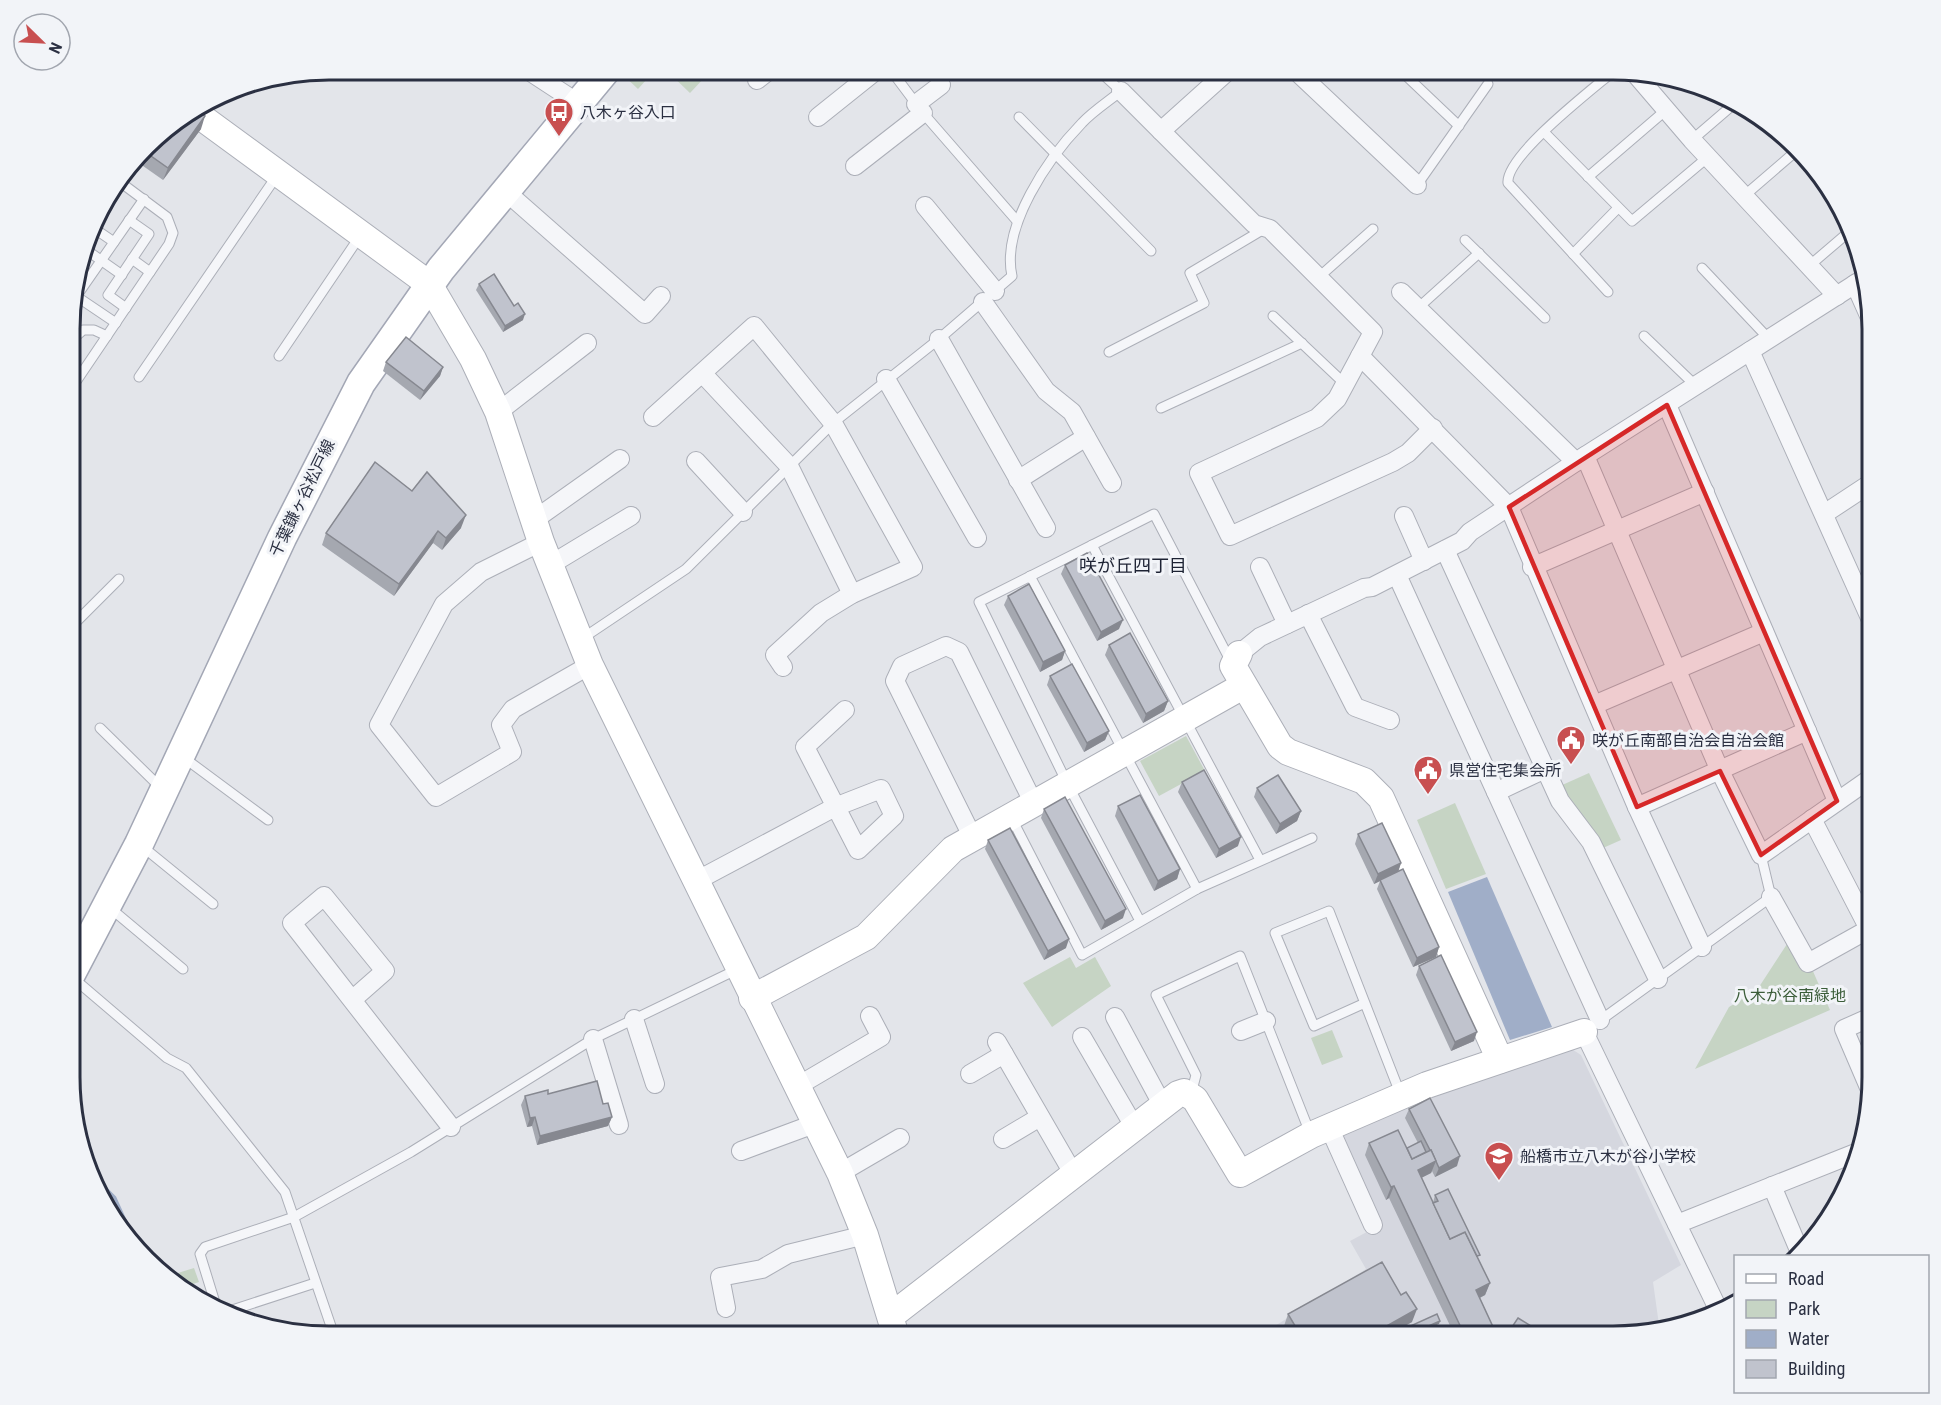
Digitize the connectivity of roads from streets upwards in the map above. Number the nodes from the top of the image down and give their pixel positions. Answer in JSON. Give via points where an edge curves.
{"nodes":[{"id":1,"x":543,"y":80,"type":"edge"},
{"id":2,"x":598,"y":80,"type":"edge"},
{"id":3,"x":864,"y":80,"type":"edge"},
{"id":4,"x":1218,"y":80,"type":"edge"},
{"id":5,"x":1306,"y":80,"type":"edge"},
{"id":6,"x":1655,"y":83,"type":"edge"},
{"id":7,"x":941,"y":85,"type":"dead end"},
{"id":8,"x":1121,"y":91,"type":"road end"},
{"id":9,"x":578,"y":103,"type":"junction"},
{"id":10,"x":200,"y":115,"type":"edge"},
{"id":11,"x":818,"y":117,"type":"dead end"},
{"id":12,"x":1161,"y":130,"type":"junction"},
{"id":13,"x":855,"y":166,"type":"dead end"},
{"id":14,"x":1417,"y":185,"type":"road end"},
{"id":15,"x":504,"y":190,"type":"junction"},
{"id":16,"x":925,"y":206,"type":"dead end"},
{"id":17,"x":1857,"y":283,"type":"edge"},
{"id":18,"x":429,"y":284,"type":"junction"},
{"id":19,"x":1401,"y":292,"type":"dead end"},
{"id":20,"x":661,"y":296,"type":"dead end"},
{"id":21,"x":1837,"y":296,"type":"junction"},
{"id":22,"x":939,"y":339,"type":"road end"},
{"id":23,"x":587,"y":343,"type":"dead end"},
{"id":24,"x":1750,"y":351,"type":"junction"},
{"id":25,"x":1360,"y":356,"type":"junction"},
{"id":26,"x":703,"y":374,"type":"junction"},
{"id":27,"x":886,"y":379,"type":"road end"},
{"id":28,"x":1667,"y":405,"type":"junction"},
{"id":29,"x":498,"y":412,"type":"junction"},
{"id":30,"x":653,"y":417,"type":"dead end"},
{"id":31,"x":1432,"y":428,"type":"junction"},
{"id":32,"x":1086,"y":437,"type":"junction"},
{"id":33,"x":620,"y":459,"type":"dead end"},
{"id":34,"x":1581,"y":459,"type":"junction"},
{"id":35,"x":696,"y":461,"type":"dead end"},
{"id":36,"x":1018,"y":480,"type":"junction"},
{"id":37,"x":1112,"y":483,"type":"dead end"},
{"id":38,"x":1862,"y":489,"type":"edge"},
{"id":39,"x":1704,"y":492,"type":"junction"},
{"id":40,"x":1509,"y":507,"type":"junction"},
{"id":41,"x":743,"y":512,"type":"road end"},
{"id":42,"x":1824,"y":514,"type":"junction"},
{"id":43,"x":631,"y":516,"type":"dead end"},
{"id":44,"x":1404,"y":516,"type":"dead end"},
{"id":45,"x":1046,"y":528,"type":"dead end"},
{"id":46,"x":1616,"y":528,"type":"junction"},
{"id":47,"x":977,"y":538,"type":"dead end"},
{"id":48,"x":541,"y":542,"type":"junction"},
{"id":49,"x":1445,"y":550,"type":"junction"},
{"id":50,"x":1424,"y":561,"type":"junction"},
{"id":51,"x":1260,"y":567,"type":"dead end"},
{"id":52,"x":1532,"y":567,"type":"junction"},
{"id":53,"x":1397,"y":575,"type":"junction"},
{"id":54,"x":852,"y":594,"type":"junction"},
{"id":55,"x":1862,"y":600,"type":"edge"},
{"id":56,"x":1308,"y":614,"type":"junction"},
{"id":57,"x":1287,"y":624,"type":"junction"},
{"id":58,"x":1764,"y":632,"type":"junction"},
{"id":59,"x":591,"y":665,"type":"junction"},
{"id":60,"x":783,"y":668,"type":"dead end"},
{"id":61,"x":1239,"y":669,"type":"junction"},
{"id":62,"x":1677,"y":669,"type":"junction"},
{"id":63,"x":1594,"y":705,"type":"junction"},
{"id":64,"x":845,"y":710,"type":"dead end"},
{"id":65,"x":1390,"y":720,"type":"dead end"},
{"id":66,"x":1807,"y":730,"type":"junction"},
{"id":67,"x":1545,"y":769,"type":"junction"},
{"id":68,"x":1720,"y":771,"type":"junction"},
{"id":69,"x":1862,"y":784,"type":"edge"},
{"id":70,"x":1496,"y":792,"type":"junction"},
{"id":71,"x":1837,"y":801,"type":"junction"},
{"id":72,"x":1034,"y":804,"type":"junction"},
{"id":73,"x":1637,"y":807,"type":"junction"},
{"id":74,"x":1812,"y":819,"type":"junction"},
{"id":75,"x":972,"y":838,"type":"junction"},
{"id":76,"x":696,"y":880,"type":"junction"},
{"id":77,"x":1771,"y":897,"type":"road end"},
{"id":78,"x":1862,"y":915,"type":"edge"},
{"id":79,"x":1862,"y":933,"type":"edge"},
{"id":80,"x":80,"y":939,"type":"edge"},
{"id":81,"x":1702,"y":947,"type":"road end"},
{"id":82,"x":1658,"y":979,"type":"road end"},
{"id":83,"x":752,"y":998,"type":"junction"},
{"id":84,"x":352,"y":1000,"type":"junction"},
{"id":85,"x":870,"y":1016,"type":"dead end"},
{"id":86,"x":1115,"y":1017,"type":"dead end"},
{"id":87,"x":634,"y":1019,"type":"road end"},
{"id":88,"x":1266,"y":1021,"type":"road end"},
{"id":89,"x":1862,"y":1021,"type":"edge"},
{"id":90,"x":1592,"y":1026,"type":"junction"},
{"id":91,"x":1241,"y":1031,"type":"dead end"},
{"id":92,"x":1082,"y":1037,"type":"dead end"},
{"id":93,"x":593,"y":1039,"type":"road end"},
{"id":94,"x":1500,"y":1060,"type":"junction"},
{"id":95,"x":1862,"y":1071,"type":"edge"},
{"id":96,"x":970,"y":1074,"type":"dead end"},
{"id":97,"x":655,"y":1084,"type":"dead end"},
{"id":98,"x":796,"y":1087,"type":"junction"},
{"id":99,"x":1162,"y":1106,"type":"junction"},
{"id":100,"x":1040,"y":1117,"type":"junction"},
{"id":101,"x":814,"y":1124,"type":"junction"},
{"id":102,"x":619,"y":1125,"type":"dead end"},
{"id":103,"x":451,"y":1127,"type":"road end"},
{"id":104,"x":1135,"y":1128,"type":"junction"},
{"id":105,"x":1320,"y":1131,"type":"junction"},
{"id":106,"x":900,"y":1138,"type":"dead end"},
{"id":107,"x":1003,"y":1138,"type":"dead end"},
{"id":108,"x":741,"y":1151,"type":"dead end"},
{"id":109,"x":1848,"y":1156,"type":"edge"},
{"id":110,"x":840,"y":1173,"type":"junction"},
{"id":111,"x":1074,"y":1175,"type":"junction"},
{"id":112,"x":1772,"y":1186,"type":"junction"},
{"id":113,"x":1373,"y":1224,"type":"dead end"},
{"id":114,"x":1677,"y":1224,"type":"junction"},
{"id":115,"x":865,"y":1235,"type":"junction"},
{"id":116,"x":1797,"y":1245,"type":"edge"},
{"id":117,"x":1715,"y":1304,"type":"edge"},
{"id":118,"x":726,"y":1308,"type":"dead end"},
{"id":119,"x":894,"y":1326,"type":"edge"}],
"edges":[{"from":1,"to":9,"type":"street"},
{"from":2,"to":9,"type":"main road","name":"千葉鎌ヶ谷松戸線"},
{"from":3,"to":11,"type":"street"},
{"from":4,"to":12,"type":"street"},
{"from":5,"to":14,"type":"street"},
{"from":6,"to":21,"type":"street","via":[[1666,110]]},
{"from":7,"to":13,"type":"street"},
{"from":8,"to":12,"type":"street"},
{"from":9,"to":15,"type":"main road","name":"千葉鎌ヶ谷松戸線"},
{"from":10,"to":18,"type":"street"},
{"from":12,"to":25,"type":"street","via":[[1254,224],[1266,228],[1372,328]]},
{"from":15,"to":18,"type":"main road","name":"千葉鎌ヶ谷松戸線"},
{"from":15,"to":20,"type":"street","via":[[645,314]]},
{"from":16,"to":32,"type":"street","via":[[989,297],[1046,391],[1072,412]]},
{"from":17,"to":21,"type":"street"},
{"from":18,"to":29,"type":"street","via":[[473,359]]},
{"from":18,"to":80,"type":"main road","name":"千葉鎌ヶ谷松戸線","via":[[381,350],[343,416],[108,907]]},
{"from":19,"to":34,"type":"street"},
{"from":21,"to":24,"type":"street"},
{"from":22,"to":36,"type":"street"},
{"from":23,"to":29,"type":"street"},
{"from":24,"to":28,"type":"street"},
{"from":24,"to":42,"type":"street"},
{"from":25,"to":31,"type":"street"},
{"from":25,"to":31,"type":"street","via":[[1337,399],[1317,418],[1198,473],[1230,536],[1393,462],[1408,453]]},
{"from":26,"to":30,"type":"street"},
{"from":26,"to":54,"type":"street","via":[[789,466]]},
{"from":26,"to":54,"type":"street","via":[[754,326],[833,423],[913,567]]},
{"from":27,"to":47,"type":"street"},
{"from":28,"to":34,"type":"street"},
{"from":28,"to":39,"type":"street"},
{"from":29,"to":48,"type":"street"},
{"from":31,"to":40,"type":"street"},
{"from":32,"to":36,"type":"street"},
{"from":32,"to":37,"type":"street"},
{"from":33,"to":48,"type":"street"},
{"from":34,"to":40,"type":"street"},
{"from":34,"to":46,"type":"street"},
{"from":35,"to":41,"type":"street"},
{"from":36,"to":45,"type":"street"},
{"from":38,"to":42,"type":"street"},
{"from":39,"to":46,"type":"street"},
{"from":39,"to":58,"type":"street"},
{"from":40,"to":49,"type":"street"},
{"from":40,"to":52,"type":"street"},
{"from":42,"to":55,"type":"street"},
{"from":43,"to":48,"type":"street"},
{"from":44,"to":50,"type":"street"},
{"from":46,"to":52,"type":"street"},
{"from":46,"to":62,"type":"street"},
{"from":48,"to":59,"type":"street"},
{"from":48,"to":59,"type":"street","via":[[481,572],[444,604],[379,725],[436,797],[512,752],[501,725],[513,709]]},
{"from":49,"to":50,"type":"street"},
{"from":49,"to":67,"type":"street"},
{"from":50,"to":53,"type":"street"},
{"from":51,"to":57,"type":"street"},
{"from":52,"to":63,"type":"street"},
{"from":53,"to":56,"type":"street"},
{"from":53,"to":70,"type":"street"},
{"from":54,"to":60,"type":"street","via":[[822,613],[776,655]]},
{"from":56,"to":57,"type":"street"},
{"from":56,"to":65,"type":"street","via":[[1354,706]]},
{"from":57,"to":61,"type":"street","via":[[1260,637]]},
{"from":58,"to":62,"type":"street"},
{"from":58,"to":66,"type":"street"},
{"from":59,"to":76,"type":"street"},
{"from":61,"to":72,"type":"street","via":[[1186,719]]},
{"from":61,"to":94,"type":"street","via":[[1280,746],[1364,781],[1381,798]]},
{"from":62,"to":63,"type":"street"},
{"from":62,"to":68,"type":"street"},
{"from":63,"to":73,"type":"street"},
{"from":64,"to":76,"type":"street","via":[[805,747],[835,807]]},
{"from":66,"to":68,"type":"street"},
{"from":66,"to":71,"type":"street"},
{"from":67,"to":70,"type":"street"},
{"from":67,"to":82,"type":"street","via":[[1560,801],[1591,842]]},
{"from":68,"to":73,"type":"street"},
{"from":68,"to":74,"type":"street","via":[[1761,855]]},
{"from":69,"to":71,"type":"street"},
{"from":70,"to":90,"type":"street"},
{"from":71,"to":74,"type":"street"},
{"from":72,"to":75,"type":"street"},
{"from":72,"to":75,"type":"street","via":[[959,651],[946,645],[902,666],[895,681]]},
{"from":73,"to":81,"type":"street"},
{"from":74,"to":78,"type":"street"},
{"from":75,"to":83,"type":"street","via":[[953,849],[866,937]]},
{"from":76,"to":83,"type":"street"},
{"from":77,"to":79,"type":"street","via":[[1808,963]]},
{"from":83,"to":98,"type":"street"},
{"from":84,"to":84,"type":"street","via":[[385,971],[324,896],[292,923]]},
{"from":84,"to":103,"type":"street"},
{"from":85,"to":98,"type":"street","via":[[881,1037]]},
{"from":86,"to":99,"type":"street"},
{"from":87,"to":97,"type":"street"},
{"from":88,"to":91,"type":"street"},
{"from":89,"to":95,"type":"street","via":[[1844,1029]]},
{"from":90,"to":94,"type":"street"},
{"from":90,"to":114,"type":"street"},
{"from":92,"to":104,"type":"street"},
{"from":93,"to":102,"type":"street"},
{"from":94,"to":105,"type":"street"},
{"from":96,"to":100,"type":"street","via":[[1000,1048]]},
{"from":98,"to":101,"type":"street"},
{"from":99,"to":104,"type":"street"},
{"from":99,"to":105,"type":"street","via":[[1178,1094],[1191,1095],[1240,1174]]},
{"from":100,"to":107,"type":"street"},
{"from":100,"to":111,"type":"street"},
{"from":101,"to":108,"type":"street"},
{"from":101,"to":110,"type":"street"},
{"from":104,"to":111,"type":"street"},
{"from":105,"to":113,"type":"street"},
{"from":106,"to":110,"type":"street"},
{"from":109,"to":112,"type":"street"},
{"from":110,"to":115,"type":"street"},
{"from":111,"to":119,"type":"street"},
{"from":112,"to":114,"type":"street"},
{"from":112,"to":116,"type":"street"},
{"from":114,"to":117,"type":"street"},
{"from":115,"to":118,"type":"street","via":[[788,1254],[762,1269],[720,1276]]},
{"from":115,"to":119,"type":"street"}]}
